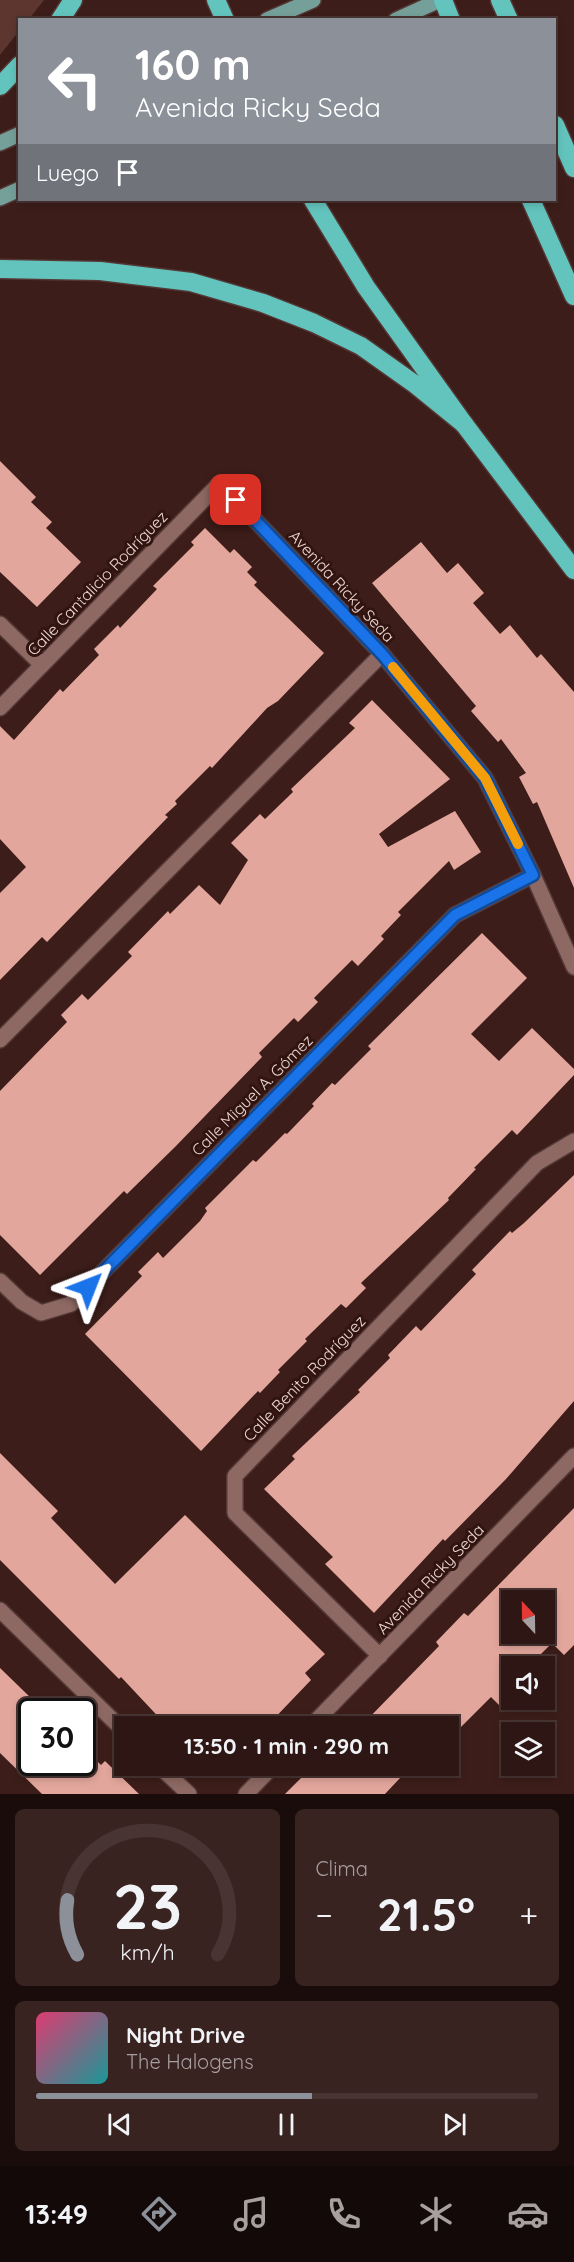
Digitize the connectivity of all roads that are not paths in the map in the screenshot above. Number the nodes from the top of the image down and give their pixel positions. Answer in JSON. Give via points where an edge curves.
{"nodes":[{"id":1,"x":73,"y":0,"type":"edge"},
{"id":2,"x":216,"y":0,"type":"edge"},
{"id":3,"x":313,"y":0,"type":"edge"},
{"id":4,"x":442,"y":0,"type":"edge"},
{"id":5,"x":500,"y":0,"type":"edge"},
{"id":6,"x":61,"y":18,"type":"edge"},
{"id":7,"x":224,"y":18,"type":"edge"},
{"id":8,"x":272,"y":18,"type":"edge"},
{"id":9,"x":401,"y":18,"type":"edge"},
{"id":10,"x":451,"y":18,"type":"edge"},
{"id":11,"x":508,"y":18,"type":"edge"},
{"id":12,"x":18,"y":67,"type":"edge"},
{"id":13,"x":0,"y":86,"type":"edge"},
{"id":14,"x":556,"y":127,"type":"edge"},
{"id":15,"x":18,"y":135,"type":"edge"},
{"id":16,"x":0,"y":143,"type":"edge"},
{"id":17,"x":574,"y":168,"type":"edge"},
{"id":18,"x":18,"y":190,"type":"edge"},
{"id":19,"x":0,"y":198,"type":"edge"},
{"id":20,"x":314,"y":201,"type":"edge"},
{"id":21,"x":531,"y":201,"type":"edge"},
{"id":22,"x":0,"y":269,"type":"edge"},
{"id":23,"x":574,"y":296,"type":"edge"},
{"id":24,"x":464,"y":424,"type":"junction"},
{"id":25,"x":220,"y":483,"type":"joint"},
{"id":26,"x":574,"y":570,"type":"edge"},
{"id":27,"x":0,"y":624,"type":"edge"},
{"id":28,"x":382,"y":654,"type":"junction"},
{"id":29,"x":42,"y":665,"type":"junction"},
{"id":30,"x":0,"y":708,"type":"edge"},
{"id":31,"x":533,"y":875,"type":"junction"},
{"id":32,"x":574,"y":967,"type":"edge"},
{"id":33,"x":0,"y":1040,"type":"edge"},
{"id":34,"x":574,"y":1141,"type":"edge"},
{"id":35,"x":0,"y":1281,"type":"edge"},
{"id":36,"x":574,"y":1456,"type":"edge"},
{"id":37,"x":0,"y":1610,"type":"edge"},
{"id":38,"x":380,"y":1656,"type":"junction"},
{"id":39,"x":321,"y":1716,"type":"edge"},
{"id":40,"x":114,"y":1721,"type":"edge"},
{"id":41,"x":170,"y":1776,"type":"edge"},
{"id":42,"x":263,"y":1776,"type":"edge"},
{"id":43,"x":189,"y":1794,"type":"edge"},
{"id":44,"x":246,"y":1794,"type":"edge"}],
"edges":[{"from":1,"to":6,"type":"highway"},
{"from":2,"to":7,"type":"highway"},
{"from":3,"to":8,"type":"main road"},
{"from":4,"to":9,"type":"main road"},
{"from":4,"to":10,"type":"highway"},
{"from":5,"to":11,"type":"highway"},
{"from":12,"to":13,"type":"highway"},
{"from":14,"to":17,"type":"highway"},
{"from":15,"to":16,"type":"main road"},
{"from":18,"to":19,"type":"main road"},
{"from":20,"to":24,"type":"highway","via":[[366,287]]},
{"from":21,"to":23,"type":"highway"},
{"from":22,"to":24,"type":"highway","via":[[100,271],[191,282],[263,303],[361,346]]},
{"from":24,"to":26,"type":"highway"},
{"from":25,"to":28,"type":"street","name":"Avenida Ricky Seda"},
{"from":25,"to":29,"type":"street","name":"Calle Cantalicio Rodríguez"},
{"from":27,"to":29,"type":"street"},
{"from":28,"to":31,"type":"street","name":"Avenida Ricky Seda","via":[[485,778]]},
{"from":28,"to":33,"type":"street"},
{"from":29,"to":30,"type":"street","name":"Calle Cantalicio Rodríguez"},
{"from":31,"to":32,"type":"street","name":"Avenida Ricky Seda"},
{"from":31,"to":35,"type":"street","name":"Calle Miguel A. Gómez","via":[[455,915],[71,1304],[41,1313],[22,1302]]},
{"from":34,"to":38,"type":"street","name":"Calle Benito Rodríguez","via":[[537,1163],[235,1476],[235,1513]]},
{"from":36,"to":38,"type":"street","name":"Avenida Ricky Seda"},
{"from":37,"to":40,"type":"street"},
{"from":38,"to":39,"type":"street","name":"Avenida Ricky Seda"},
{"from":41,"to":43,"type":"street"},
{"from":42,"to":44,"type":"street"}]}
